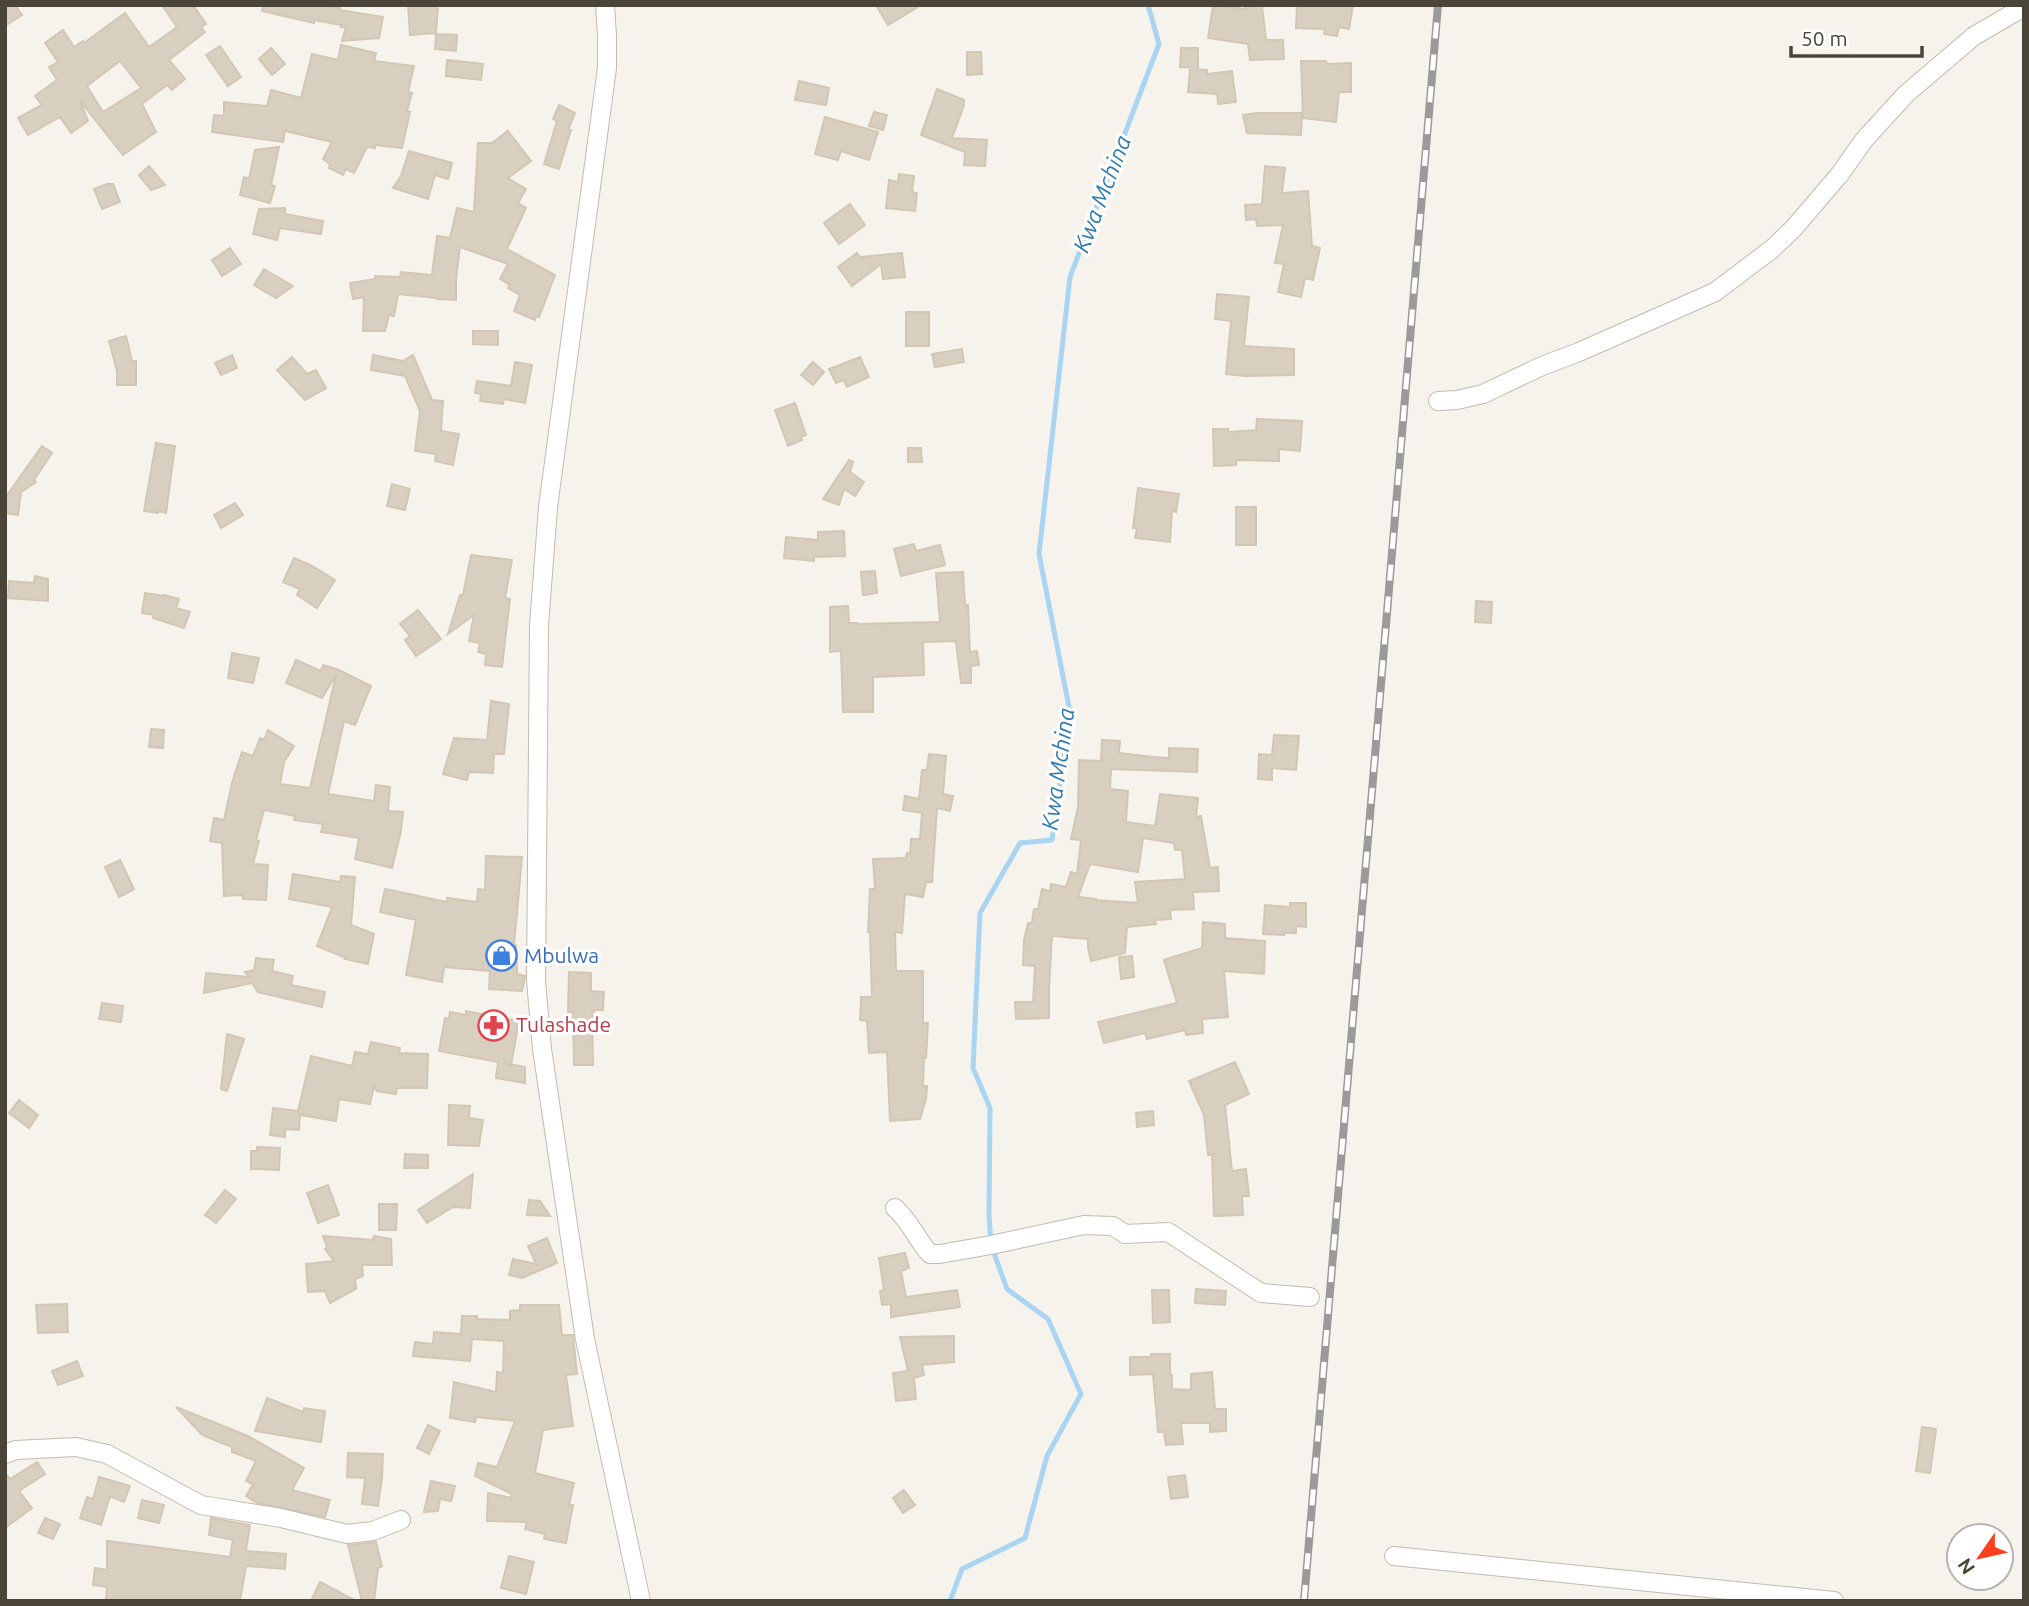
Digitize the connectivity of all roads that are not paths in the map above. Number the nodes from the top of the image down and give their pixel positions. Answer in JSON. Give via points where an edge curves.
{"nodes":[{"id":1,"x":605,"y":5,"type":"edge"},
{"id":2,"x":2024,"y":7,"type":"edge"},
{"id":3,"x":1438,"y":401,"type":"dead end"},
{"id":4,"x":895,"y":1208,"type":"dead end"},
{"id":5,"x":1310,"y":1297,"type":"dead end"},
{"id":6,"x":5,"y":1454,"type":"edge"},
{"id":7,"x":401,"y":1520,"type":"dead end"},
{"id":8,"x":1394,"y":1556,"type":"dead end"},
{"id":9,"x":641,"y":1601,"type":"edge"},
{"id":10,"x":1834,"y":1601,"type":"edge"}],
"edges":[{"from":1,"to":9,"type":"street","via":[[607,68],[548,507],[539,626],[536,981],[585,1339]]},
{"from":2,"to":3,"type":"street","via":[[1974,36],[1906,93],[1793,229],[1732,281],[1483,394]]},
{"from":4,"to":5,"type":"street","via":[[930,1254],[1084,1225],[1113,1226],[1125,1234],[1168,1232],[1261,1293]]},
{"from":6,"to":7,"type":"street","via":[[76,1447],[107,1454],[201,1505],[347,1534],[373,1531]]},
{"from":8,"to":10,"type":"street"}]}
